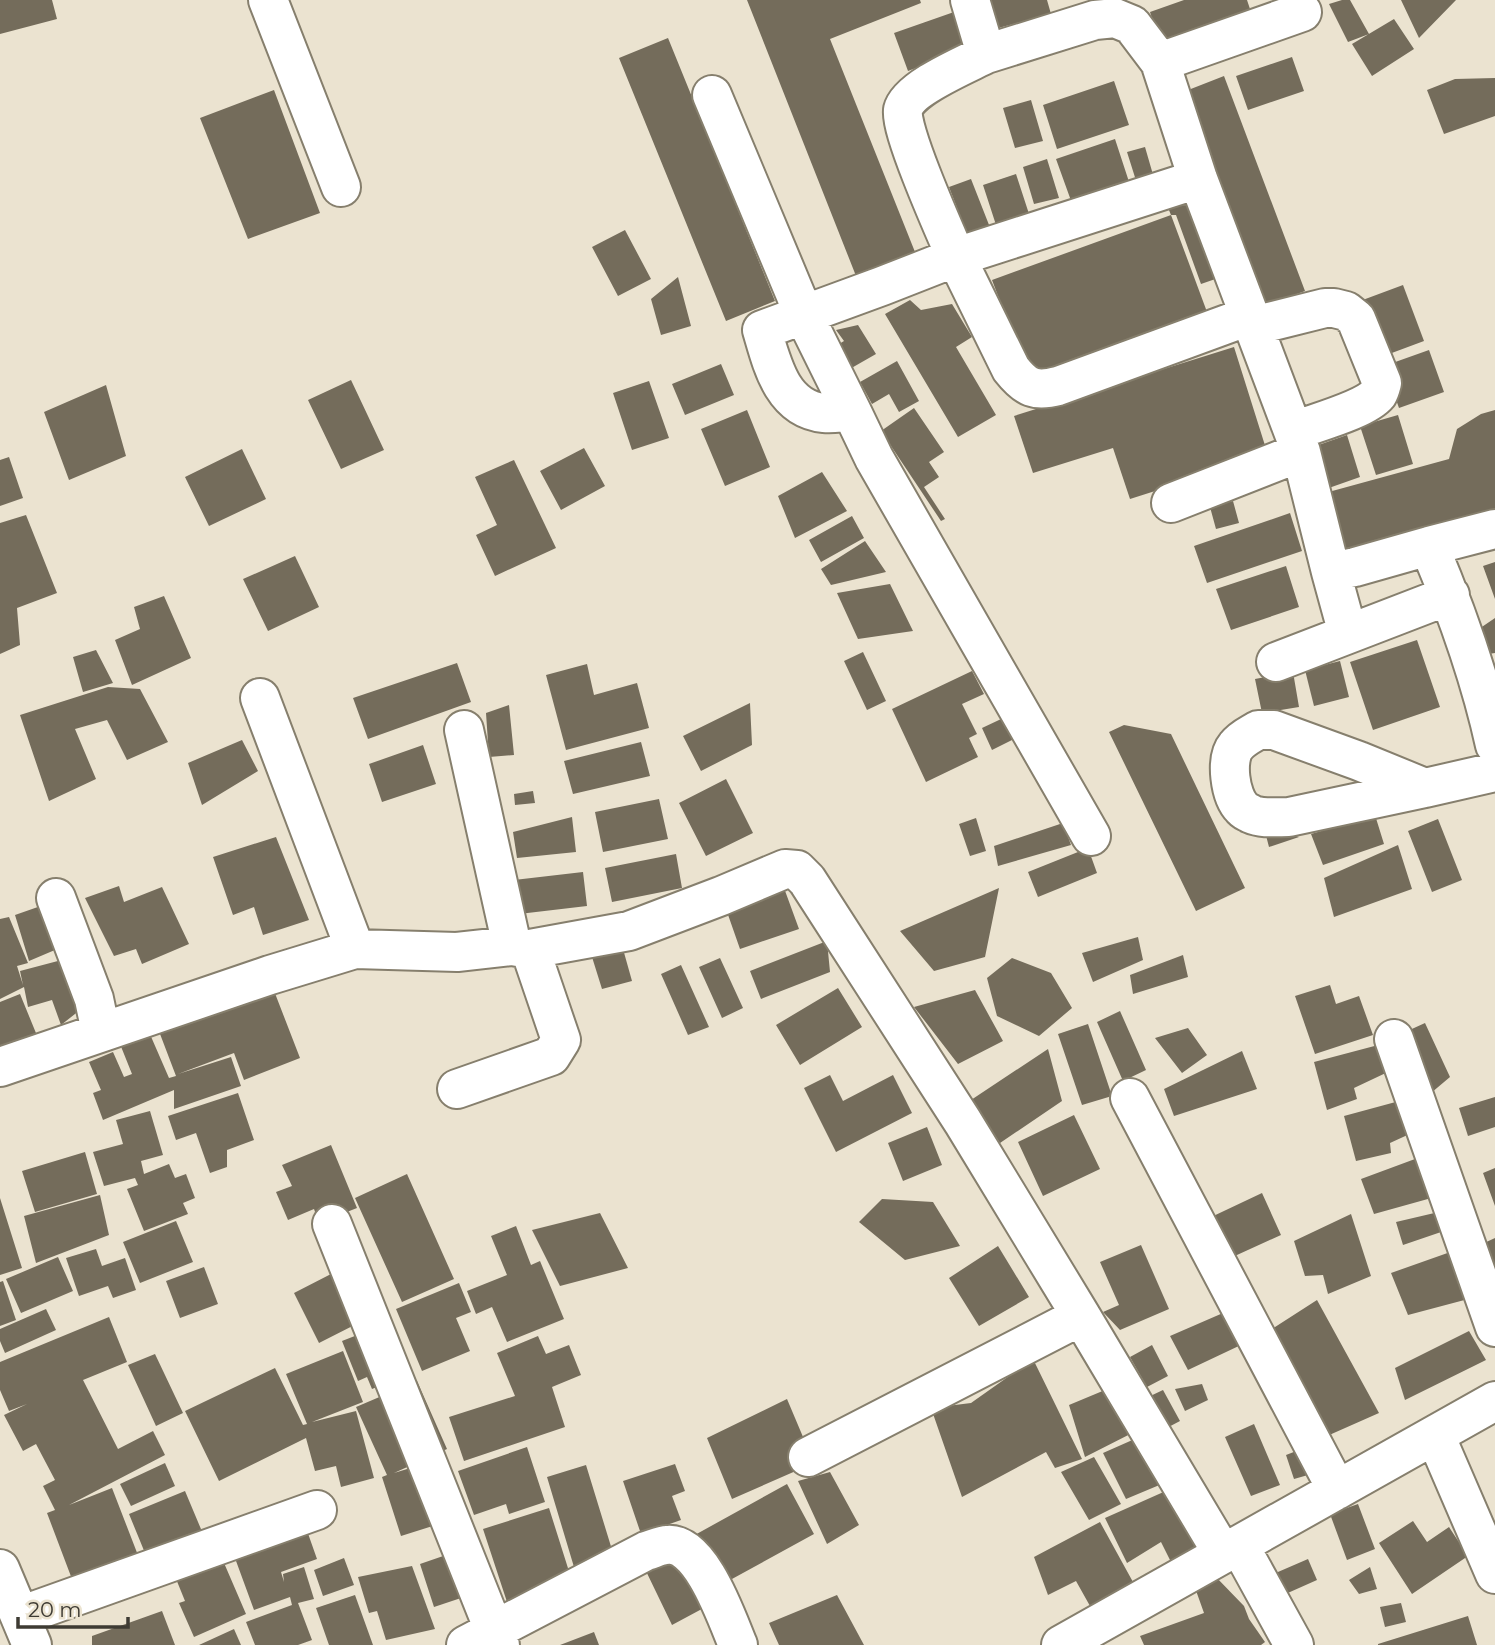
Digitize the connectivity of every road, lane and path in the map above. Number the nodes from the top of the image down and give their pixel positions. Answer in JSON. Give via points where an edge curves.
{"nodes":[{"id":1,"x":268,"y":0,"type":"edge"},
{"id":2,"x":971,"y":0,"type":"edge"},
{"id":3,"x":1302,"y":12,"type":"dead end"},
{"id":4,"x":1068,"y":14,"type":"edge"},
{"id":5,"x":986,"y":54,"type":"junction"},
{"id":6,"x":1160,"y":62,"type":"junction"},
{"id":7,"x":712,"y":95,"type":"dead end"},
{"id":8,"x":1198,"y":179,"type":"junction"},
{"id":9,"x":341,"y":187,"type":"dead end"},
{"id":10,"x":956,"y":257,"type":"junction"},
{"id":11,"x":804,"y":315,"type":"junction"},
{"id":12,"x":1251,"y":321,"type":"junction"},
{"id":13,"x":852,"y":412,"type":"junction"},
{"id":14,"x":1298,"y":441,"type":"junction"},
{"id":15,"x":1171,"y":503,"type":"dead end"},
{"id":16,"x":1495,"y":529,"type":"edge"},
{"id":17,"x":1429,"y":546,"type":"junction"},
{"id":18,"x":1331,"y":572,"type":"junction"},
{"id":19,"x":1450,"y":595,"type":"junction"},
{"id":20,"x":1348,"y":634,"type":"junction"},
{"id":21,"x":1276,"y":662,"type":"dead end"},
{"id":22,"x":260,"y":698,"type":"dead end"},
{"id":23,"x":1491,"y":705,"type":"edge"},
{"id":24,"x":464,"y":730,"type":"dead end"},
{"id":25,"x":1495,"y":745,"type":"edge"},
{"id":26,"x":1495,"y":772,"type":"edge"},
{"id":27,"x":1425,"y":788,"type":"dead end"},
{"id":28,"x":1091,"y":836,"type":"dead end"},
{"id":29,"x":56,"y":898,"type":"dead end"},
{"id":30,"x":521,"y":947,"type":"junction"},
{"id":31,"x":355,"y":949,"type":"junction"},
{"id":32,"x":101,"y":1032,"type":"junction"},
{"id":33,"x":1394,"y":1039,"type":"dead end"},
{"id":34,"x":0,"y":1067,"type":"edge"},
{"id":35,"x":457,"y":1089,"type":"dead end"},
{"id":36,"x":1130,"y":1098,"type":"dead end"},
{"id":37,"x":332,"y":1224,"type":"dead end"},
{"id":38,"x":1081,"y":1315,"type":"junction"},
{"id":39,"x":1495,"y":1327,"type":"edge"},
{"id":40,"x":1495,"y":1401,"type":"edge"},
{"id":41,"x":1435,"y":1435,"type":"junction"},
{"id":42,"x":808,"y":1457,"type":"dead end"},
{"id":43,"x":1336,"y":1490,"type":"junction"},
{"id":44,"x":317,"y":1510,"type":"dead end"},
{"id":45,"x":1231,"y":1550,"type":"junction"},
{"id":46,"x":0,"y":1569,"type":"edge"},
{"id":47,"x":1495,"y":1574,"type":"edge"},
{"id":48,"x":26,"y":1631,"type":"edge"},
{"id":49,"x":487,"y":1640,"type":"edge"},
{"id":50,"x":738,"y":1645,"type":"edge"},
{"id":51,"x":1061,"y":1645,"type":"edge"},
{"id":52,"x":1294,"y":1645,"type":"edge"}],
"edges":[{"from":1,"to":9,"type":"street"},
{"from":2,"to":5,"type":"street"},
{"from":3,"to":6,"type":"street"},
{"from":4,"to":5,"type":"street"},
{"from":4,"to":6,"type":"street","via":[[1095,20],[1115,18],[1132,25]]},
{"from":5,"to":10,"type":"street","via":[[925,86],[903,109],[903,122]]},
{"from":6,"to":8,"type":"street"},
{"from":7,"to":11,"type":"street"},
{"from":8,"to":10,"type":"street"},
{"from":8,"to":12,"type":"street"},
{"from":10,"to":11,"type":"street"},
{"from":10,"to":12,"type":"street","via":[[1011,369],[1030,387],[1042,390]]},
{"from":11,"to":13,"type":"street"},
{"from":11,"to":13,"type":"street","via":[[749,336],[796,402],[826,414]]},
{"from":12,"to":14,"type":"street"},
{"from":12,"to":14,"type":"street","via":[[1334,307],[1346,311],[1356,319],[1382,383],[1370,401]]},
{"from":13,"to":28,"type":"street"},
{"from":14,"to":15,"type":"street"},
{"from":14,"to":18,"type":"street"},
{"from":16,"to":17,"type":"street"},
{"from":17,"to":18,"type":"street"},
{"from":17,"to":19,"type":"street"},
{"from":18,"to":20,"type":"street"},
{"from":19,"to":20,"type":"street"},
{"from":19,"to":23,"type":"street"},
{"from":20,"to":21,"type":"street"},
{"from":22,"to":31,"type":"street"},
{"from":23,"to":25,"type":"street"},
{"from":24,"to":30,"type":"street"},
{"from":26,"to":27,"type":"street"},
{"from":29,"to":32,"type":"street","via":[[94,999]]},
{"from":30,"to":31,"type":"street","via":[[457,952]]},
{"from":30,"to":35,"type":"street","via":[[561,1040],[551,1056]]},
{"from":30,"to":38,"type":"street","via":[[629,931],[785,869],[796,870],[807,880],[963,1122]]},
{"from":31,"to":32,"type":"street"},
{"from":32,"to":34,"type":"street"},
{"from":33,"to":39,"type":"street"},
{"from":36,"to":43,"type":"street"},
{"from":37,"to":49,"type":"street"},
{"from":38,"to":42,"type":"street"},
{"from":38,"to":45,"type":"street"},
{"from":40,"to":41,"type":"street"},
{"from":41,"to":43,"type":"street"},
{"from":41,"to":47,"type":"street"},
{"from":43,"to":45,"type":"street"},
{"from":44,"to":48,"type":"street"},
{"from":45,"to":51,"type":"street"},
{"from":45,"to":52,"type":"street"},
{"from":46,"to":48,"type":"street"},
{"from":49,"to":50,"type":"street","via":[[646,1551],[669,1544],[687,1550],[704,1569]]}]}
